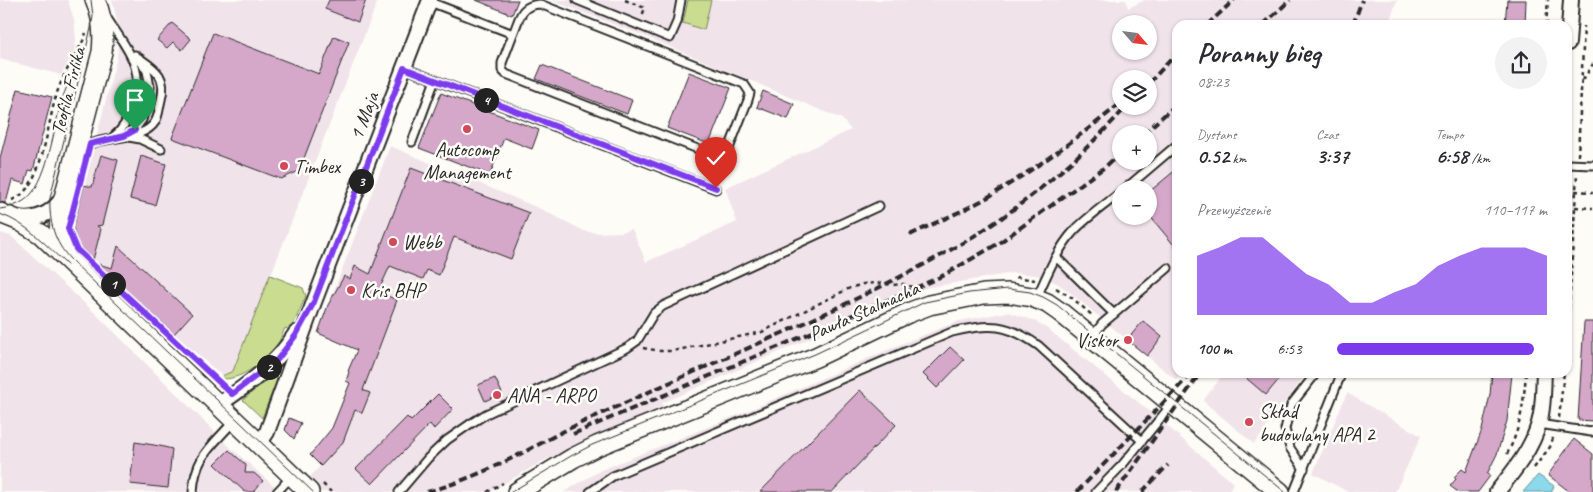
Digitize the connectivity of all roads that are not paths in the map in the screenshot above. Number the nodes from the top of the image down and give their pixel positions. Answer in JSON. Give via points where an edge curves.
{"nodes":[{"id":1,"x":96,"y":0,"type":"edge"},
{"id":2,"x":577,"y":0,"type":"edge"},
{"id":3,"x":681,"y":0,"type":"edge"},
{"id":4,"x":1571,"y":0,"type":"edge"},
{"id":5,"x":430,"y":1,"type":"edge"},
{"id":6,"x":1570,"y":20,"type":"edge"},
{"id":7,"x":513,"y":34,"type":"junction"},
{"id":8,"x":122,"y":41,"type":"junction"},
{"id":9,"x":135,"y":55,"type":"junction"},
{"id":10,"x":404,"y":68,"type":"junction"},
{"id":11,"x":435,"y":80,"type":"junction"},
{"id":12,"x":124,"y":136,"type":"junction"},
{"id":13,"x":108,"y":139,"type":"junction"},
{"id":14,"x":412,"y":142,"type":"dead end"},
{"id":15,"x":161,"y":149,"type":"dead end"},
{"id":16,"x":1172,"y":149,"type":"edge"},
{"id":17,"x":74,"y":161,"type":"junction"},
{"id":18,"x":1572,"y":164,"type":"edge"},
{"id":19,"x":1593,"y":164,"type":"edge"},
{"id":20,"x":1136,"y":180,"type":"edge"},
{"id":21,"x":716,"y":188,"type":"dead end"},
{"id":22,"x":66,"y":192,"type":"junction"},
{"id":23,"x":1112,"y":199,"type":"edge"},
{"id":24,"x":879,"y":206,"type":"dead end"},
{"id":25,"x":6,"y":210,"type":"edge"},
{"id":26,"x":1056,"y":257,"type":"junction"},
{"id":27,"x":67,"y":260,"type":"junction"},
{"id":28,"x":1168,"y":268,"type":"dead end"},
{"id":29,"x":1040,"y":291,"type":"junction"},
{"id":30,"x":314,"y":302,"type":"junction"},
{"id":31,"x":1114,"y":314,"type":"junction"},
{"id":32,"x":1097,"y":331,"type":"junction"},
{"id":33,"x":1312,"y":378,"type":"edge"},
{"id":34,"x":1340,"y":378,"type":"edge"},
{"id":35,"x":1544,"y":378,"type":"edge"},
{"id":36,"x":1172,"y":403,"type":"junction"},
{"id":37,"x":218,"y":404,"type":"junction"},
{"id":38,"x":235,"y":421,"type":"junction"},
{"id":39,"x":1539,"y":424,"type":"junction"},
{"id":40,"x":1593,"y":431,"type":"edge"},
{"id":41,"x":1142,"y":441,"type":"junction"},
{"id":42,"x":258,"y":444,"type":"junction"},
{"id":43,"x":1304,"y":468,"type":"junction"},
{"id":44,"x":292,"y":476,"type":"junction"},
{"id":45,"x":510,"y":487,"type":"edge"},
{"id":46,"x":193,"y":492,"type":"edge"},
{"id":47,"x":277,"y":492,"type":"edge"},
{"id":48,"x":309,"y":492,"type":"edge"},
{"id":49,"x":399,"y":492,"type":"edge"},
{"id":50,"x":590,"y":492,"type":"edge"},
{"id":51,"x":1096,"y":492,"type":"edge"},
{"id":52,"x":1280,"y":492,"type":"edge"},
{"id":53,"x":1294,"y":492,"type":"edge"},
{"id":54,"x":1497,"y":492,"type":"edge"}],
"edges":[{"from":1,"to":8,"type":"lane"},
{"from":1,"to":17,"type":"street","name":"Teofila Firlika","via":[[102,27],[102,52]]},
{"from":2,"to":3,"type":"lane","via":[[670,38]]},
{"from":4,"to":6,"type":"street"},
{"from":5,"to":7,"type":"lane"},
{"from":5,"to":10,"type":"street","name":"1 Maja"},
{"from":7,"to":7,"type":"lane","via":[[502,63],[506,74],[713,155],[728,151],[750,93],[744,84],[540,4],[522,11]]},
{"from":8,"to":9,"type":"lane"},
{"from":8,"to":13,"type":"lane","via":[[134,64],[137,83],[129,118],[118,133]]},
{"from":9,"to":12,"type":"lane","via":[[146,69],[150,87],[142,120]]},
{"from":9,"to":12,"type":"lane","via":[[157,71],[163,93],[152,126],[144,132]]},
{"from":10,"to":11,"type":"lane"},
{"from":10,"to":30,"type":"street","name":"1 Maja"},
{"from":11,"to":14,"type":"lane"},
{"from":11,"to":21,"type":"lane"},
{"from":12,"to":13,"type":"lane"},
{"from":12,"to":15,"type":"lane"},
{"from":13,"to":17,"type":"lane","via":[[83,148]]},
{"from":16,"to":20,"type":"lane"},
{"from":17,"to":22,"type":"street","name":"Teofila Firlika"},
{"from":18,"to":19,"type":"lane"},
{"from":22,"to":25,"type":"street","name":"Teofila Firlika","via":[[52,211],[40,217],[29,219]]},
{"from":22,"to":27,"type":"street","name":"Teofila Firlika","via":[[59,228],[60,244]]},
{"from":23,"to":26,"type":"lane","via":[[1080,225]]},
{"from":24,"to":49,"type":"lane","via":[[663,306],[627,348],[486,414],[446,440]]},
{"from":25,"to":27,"type":"street","via":[[35,230]]},
{"from":26,"to":29,"type":"lane"},
{"from":26,"to":31,"type":"lane"},
{"from":27,"to":37,"type":"street"},
{"from":28,"to":31,"type":"lane"},
{"from":29,"to":32,"type":"street","name":"Pawła Stalmacha","via":[[1056,309]]},
{"from":29,"to":45,"type":"street","name":"Pawła Stalmacha","via":[[992,293],[917,309],[816,357],[597,446]]},
{"from":30,"to":37,"type":"street","name":"1 Maja","via":[[293,340],[277,360]]},
{"from":30,"to":42,"type":"street","name":"1 Maja","via":[[267,432]]},
{"from":31,"to":32,"type":"lane"},
{"from":32,"to":36,"type":"street","name":"Pawła Stalmacha"},
{"from":33,"to":43,"type":"lane","via":[[1291,405],[1285,429],[1290,448]]},
{"from":34,"to":43,"type":"lane"},
{"from":35,"to":39,"type":"street"},
{"from":36,"to":41,"type":"lane"},
{"from":36,"to":52,"type":"street","name":"Pawła Stalmacha"},
{"from":37,"to":38,"type":"street"},
{"from":38,"to":42,"type":"street"},
{"from":38,"to":46,"type":"lane","via":[[202,456],[196,468]]},
{"from":39,"to":40,"type":"lane"},
{"from":39,"to":54,"type":"street","via":[[1529,448]]},
{"from":41,"to":50,"type":"lane","via":[[1026,336],[997,326],[982,326],[952,332],[613,476]]},
{"from":41,"to":51,"type":"lane"},
{"from":42,"to":44,"type":"street"},
{"from":43,"to":53,"type":"lane"},
{"from":44,"to":47,"type":"lane"},
{"from":44,"to":48,"type":"street"}]}
